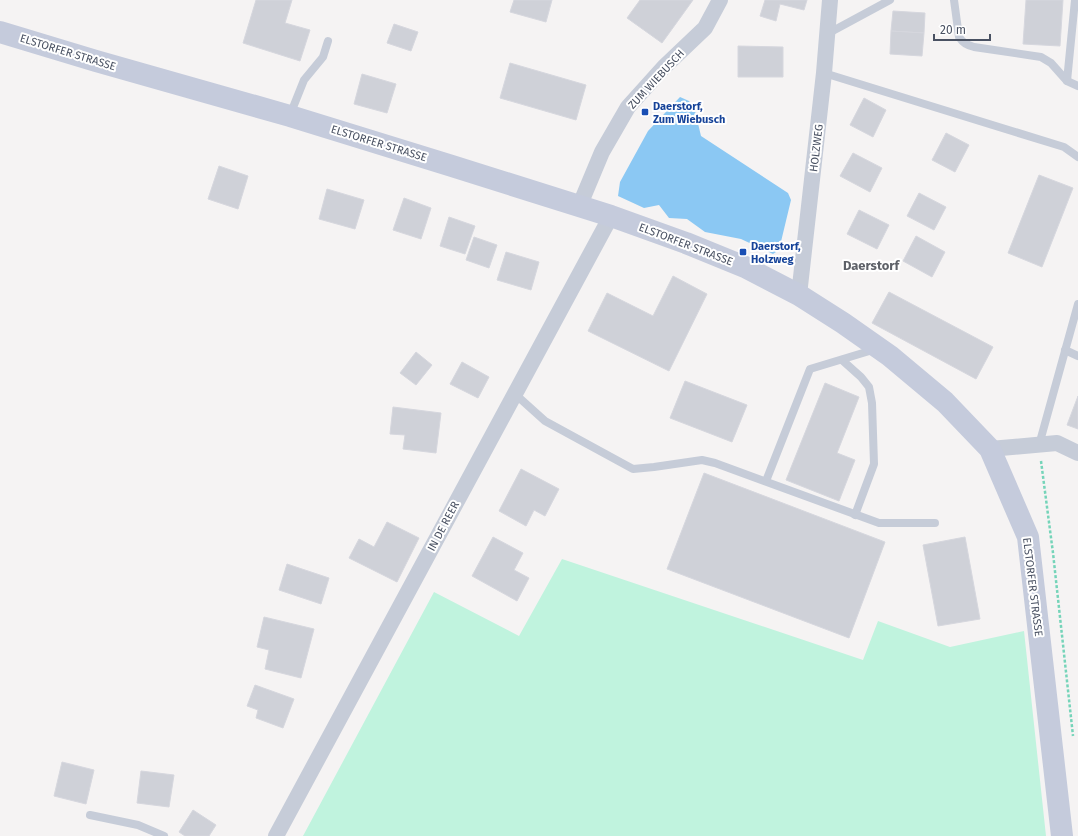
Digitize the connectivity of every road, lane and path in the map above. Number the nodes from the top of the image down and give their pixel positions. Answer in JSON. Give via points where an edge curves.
{"nodes":[{"id":1,"x":720,"y":0,"type":"edge"},
{"id":2,"x":830,"y":0,"type":"edge"},
{"id":3,"x":890,"y":0,"type":"edge"},
{"id":4,"x":954,"y":0,"type":"edge"},
{"id":5,"x":1075,"y":0,"type":"edge"},
{"id":6,"x":0,"y":32,"type":"edge"},
{"id":7,"x":827,"y":34,"type":"junction"},
{"id":8,"x":328,"y":41,"type":"dead end"},
{"id":9,"x":824,"y":73,"type":"junction"},
{"id":10,"x":1067,"y":81,"type":"junction"},
{"id":11,"x":1078,"y":86,"type":"edge"},
{"id":12,"x":290,"y":116,"type":"junction"},
{"id":13,"x":1078,"y":157,"type":"edge"},
{"id":14,"x":579,"y":206,"type":"junction"},
{"id":15,"x":611,"y":216,"type":"junction"},
{"id":16,"x":799,"y":295,"type":"junction"},
{"id":17,"x":1078,"y":304,"type":"edge"},
{"id":18,"x":878,"y":348,"type":"junction"},
{"id":19,"x":1065,"y":350,"type":"junction"},
{"id":20,"x":1078,"y":356,"type":"edge"},
{"id":21,"x":842,"y":360,"type":"junction"},
{"id":22,"x":515,"y":394,"type":"junction"},
{"id":23,"x":1039,"y":445,"type":"junction"},
{"id":24,"x":990,"y":449,"type":"junction"},
{"id":25,"x":1078,"y":453,"type":"edge"},
{"id":26,"x":766,"y":482,"type":"junction"},
{"id":27,"x":856,"y":515,"type":"junction"},
{"id":28,"x":935,"y":523,"type":"dead end"},
{"id":29,"x":1074,"y":743,"type":"dead end"},
{"id":30,"x":90,"y":815,"type":"dead end"},
{"id":31,"x":164,"y":836,"type":"edge"},
{"id":32,"x":276,"y":836,"type":"edge"},
{"id":33,"x":1062,"y":836,"type":"edge"}],
"edges":[{"from":1,"to":14,"type":"street","name":"ZUM WIEBUSCH","via":[[704,28],[628,107],[602,152]]},
{"from":2,"to":7,"type":"street","name":"HOLZWEG"},
{"from":3,"to":7,"type":"lane"},
{"from":4,"to":10,"type":"lane","via":[[958,37],[962,41],[974,47],[1041,56]]},
{"from":5,"to":10,"type":"lane"},
{"from":6,"to":12,"type":"main road","name":"ELSTORFER STRASSE"},
{"from":7,"to":9,"type":"street","name":"HOLZWEG"},
{"from":8,"to":12,"type":"lane","via":[[323,57],[304,80]]},
{"from":9,"to":13,"type":"lane","via":[[1064,147]]},
{"from":9,"to":16,"type":"street","name":"HOLZWEG"},
{"from":10,"to":11,"type":"lane"},
{"from":12,"to":14,"type":"main road","name":"ELSTORFER STRASSE"},
{"from":14,"to":15,"type":"main road","name":"ELSTORFER STRASSE"},
{"from":15,"to":16,"type":"main road","name":"ELSTORFER STRASSE","via":[[737,263]]},
{"from":15,"to":22,"type":"street","name":"IN DE REER"},
{"from":16,"to":18,"type":"main road","name":"ELSTORFER STRASSE"},
{"from":17,"to":19,"type":"lane"},
{"from":18,"to":21,"type":"lane"},
{"from":18,"to":24,"type":"main road","name":"ELSTORFER STRASSE","via":[[945,402]]},
{"from":19,"to":20,"type":"lane"},
{"from":19,"to":23,"type":"lane"},
{"from":21,"to":26,"type":"lane","via":[[810,370]]},
{"from":21,"to":27,"type":"lane","via":[[869,388],[872,403],[874,464]]},
{"from":22,"to":26,"type":"lane","via":[[545,421],[633,469],[702,460],[715,462]]},
{"from":22,"to":32,"type":"street","name":"IN DE REER"},
{"from":23,"to":24,"type":"street"},
{"from":23,"to":25,"type":"street","via":[[1057,443]]},
{"from":23,"to":29,"type":"path"},
{"from":24,"to":33,"type":"main road","name":"ELSTORFER STRASSE","via":[[1028,537]]},
{"from":26,"to":27,"type":"lane"},
{"from":27,"to":28,"type":"lane","via":[[879,523]]},
{"from":30,"to":31,"type":"lane","via":[[138,825]]}]}
